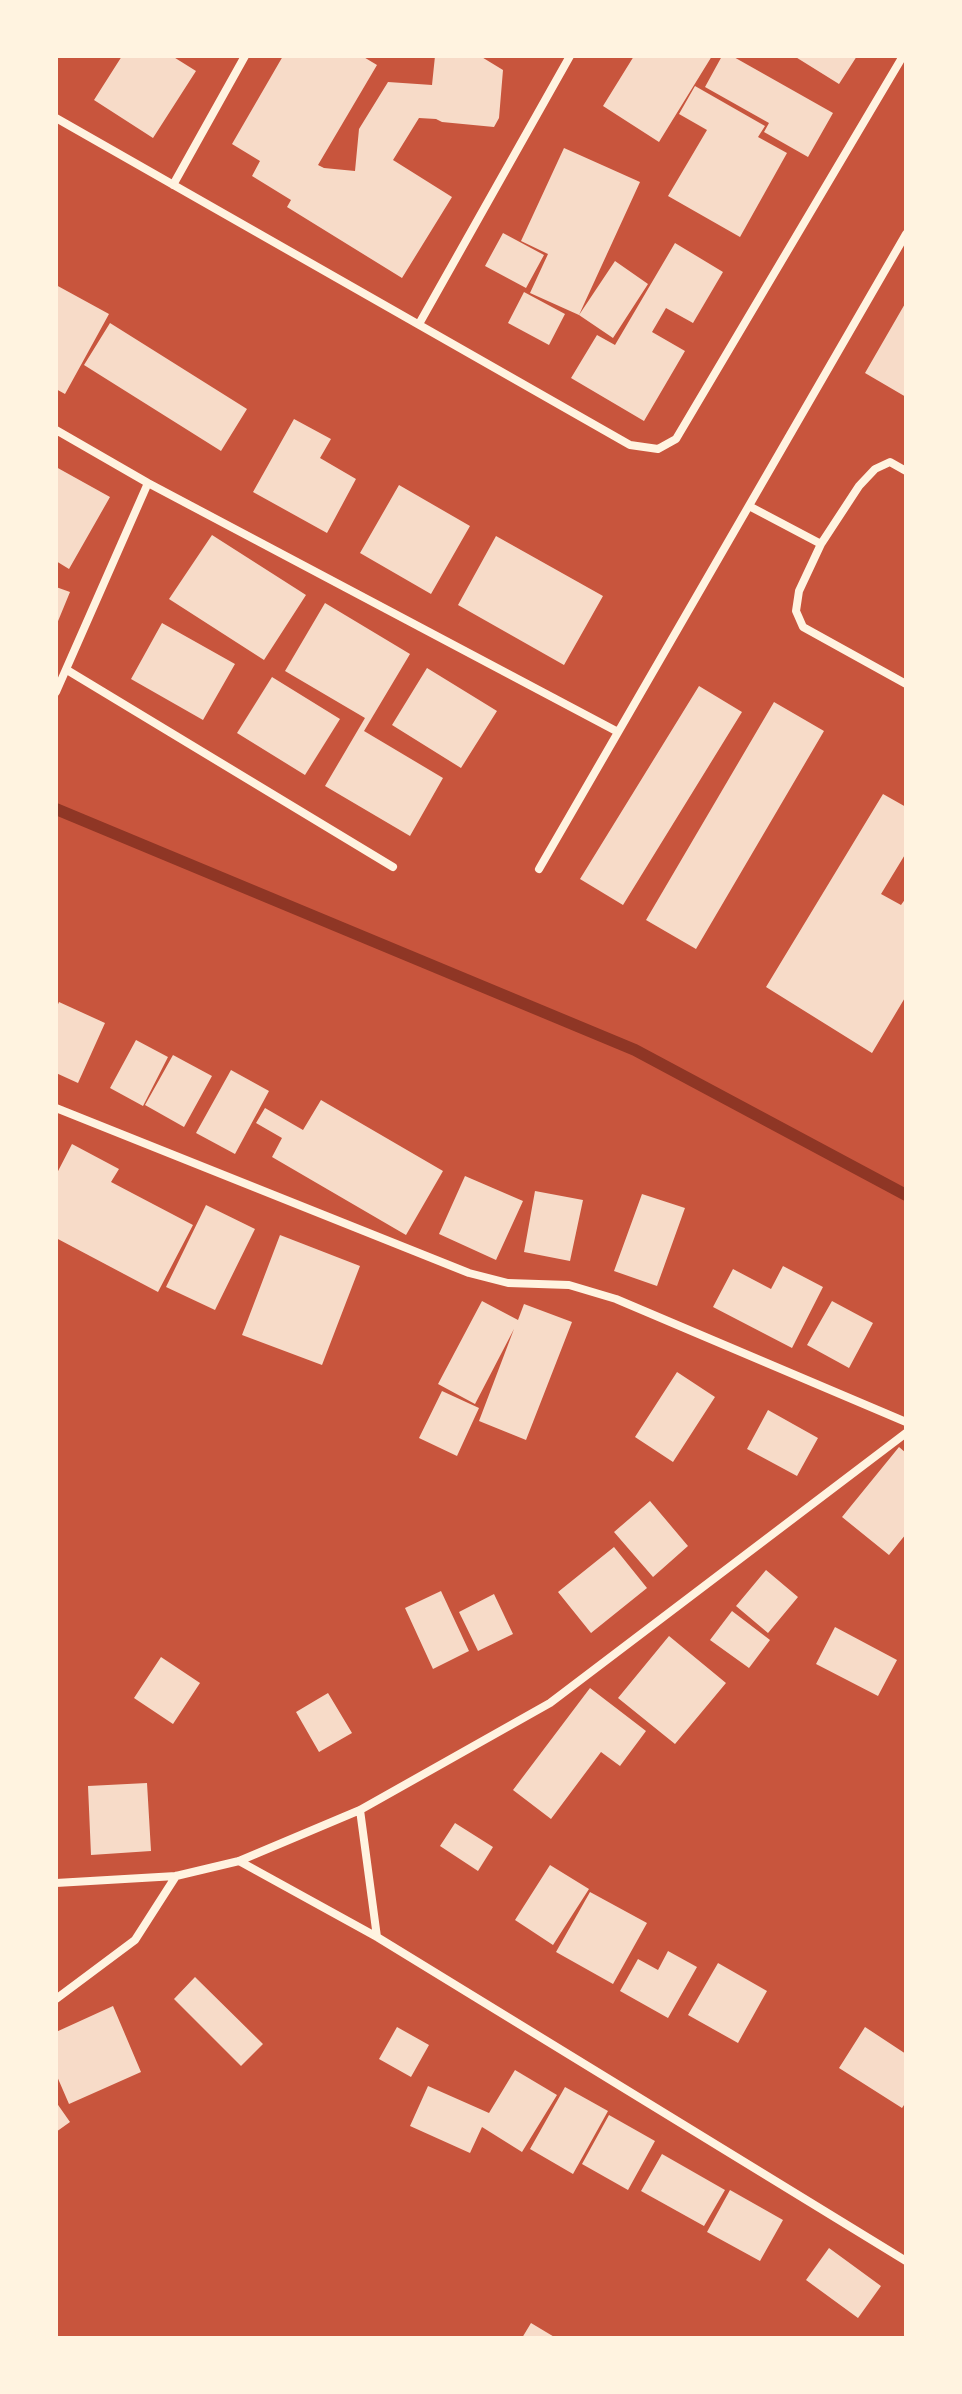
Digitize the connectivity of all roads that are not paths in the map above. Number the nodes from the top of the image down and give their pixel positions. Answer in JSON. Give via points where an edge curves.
{"nodes":[{"id":1,"x":245,"y":56,"type":"edge"},
{"id":2,"x":570,"y":56,"type":"edge"},
{"id":3,"x":903,"y":56,"type":"edge"},
{"id":4,"x":56,"y":118,"type":"edge"},
{"id":5,"x":173,"y":185,"type":"junction"},
{"id":6,"x":906,"y":234,"type":"edge"},
{"id":7,"x":419,"y":324,"type":"junction"},
{"id":8,"x":56,"y":430,"type":"edge"},
{"id":9,"x":906,"y":471,"type":"edge"},
{"id":10,"x":148,"y":483,"type":"junction"},
{"id":11,"x":749,"y":506,"type":"junction"},
{"id":12,"x":821,"y":544,"type":"junction"},
{"id":13,"x":67,"y":670,"type":"junction"},
{"id":14,"x":906,"y":684,"type":"edge"},
{"id":15,"x":56,"y":692,"type":"edge"},
{"id":16,"x":618,"y":732,"type":"junction"},
{"id":17,"x":393,"y":867,"type":"dead end"},
{"id":18,"x":539,"y":869,"type":"dead end"},
{"id":19,"x":56,"y":1108,"type":"edge"},
{"id":20,"x":906,"y":1422,"type":"edge"},
{"id":21,"x":906,"y":1433,"type":"edge"},
{"id":22,"x":360,"y":1810,"type":"junction"},
{"id":23,"x":239,"y":1861,"type":"junction"},
{"id":24,"x":176,"y":1876,"type":"junction"},
{"id":25,"x":56,"y":1883,"type":"edge"},
{"id":26,"x":377,"y":1937,"type":"junction"},
{"id":27,"x":56,"y":1999,"type":"edge"},
{"id":28,"x":906,"y":2261,"type":"edge"}],
"edges":[{"from":1,"to":5,"type":"street"},
{"from":2,"to":7,"type":"street"},
{"from":3,"to":7,"type":"street","via":[[676,439],[658,449],[630,445]]},
{"from":4,"to":5,"type":"street"},
{"from":5,"to":7,"type":"street"},
{"from":6,"to":11,"type":"street"},
{"from":8,"to":10,"type":"street"},
{"from":9,"to":12,"type":"street","via":[[890,462],[875,469]]},
{"from":10,"to":13,"type":"street"},
{"from":10,"to":16,"type":"street"},
{"from":11,"to":12,"type":"street"},
{"from":11,"to":16,"type":"street"},
{"from":12,"to":14,"type":"street","via":[[799,591],[796,611],[803,627]]},
{"from":13,"to":15,"type":"street"},
{"from":13,"to":17,"type":"street"},
{"from":16,"to":18,"type":"street"},
{"from":19,"to":20,"type":"street","via":[[469,1273],[508,1283],[569,1285],[616,1299]]},
{"from":21,"to":22,"type":"street","via":[[550,1703]]},
{"from":22,"to":23,"type":"street"},
{"from":22,"to":26,"type":"street"},
{"from":23,"to":24,"type":"street"},
{"from":23,"to":26,"type":"street"},
{"from":24,"to":25,"type":"street"},
{"from":24,"to":27,"type":"street","via":[[135,1940]]},
{"from":26,"to":28,"type":"street"}]}
